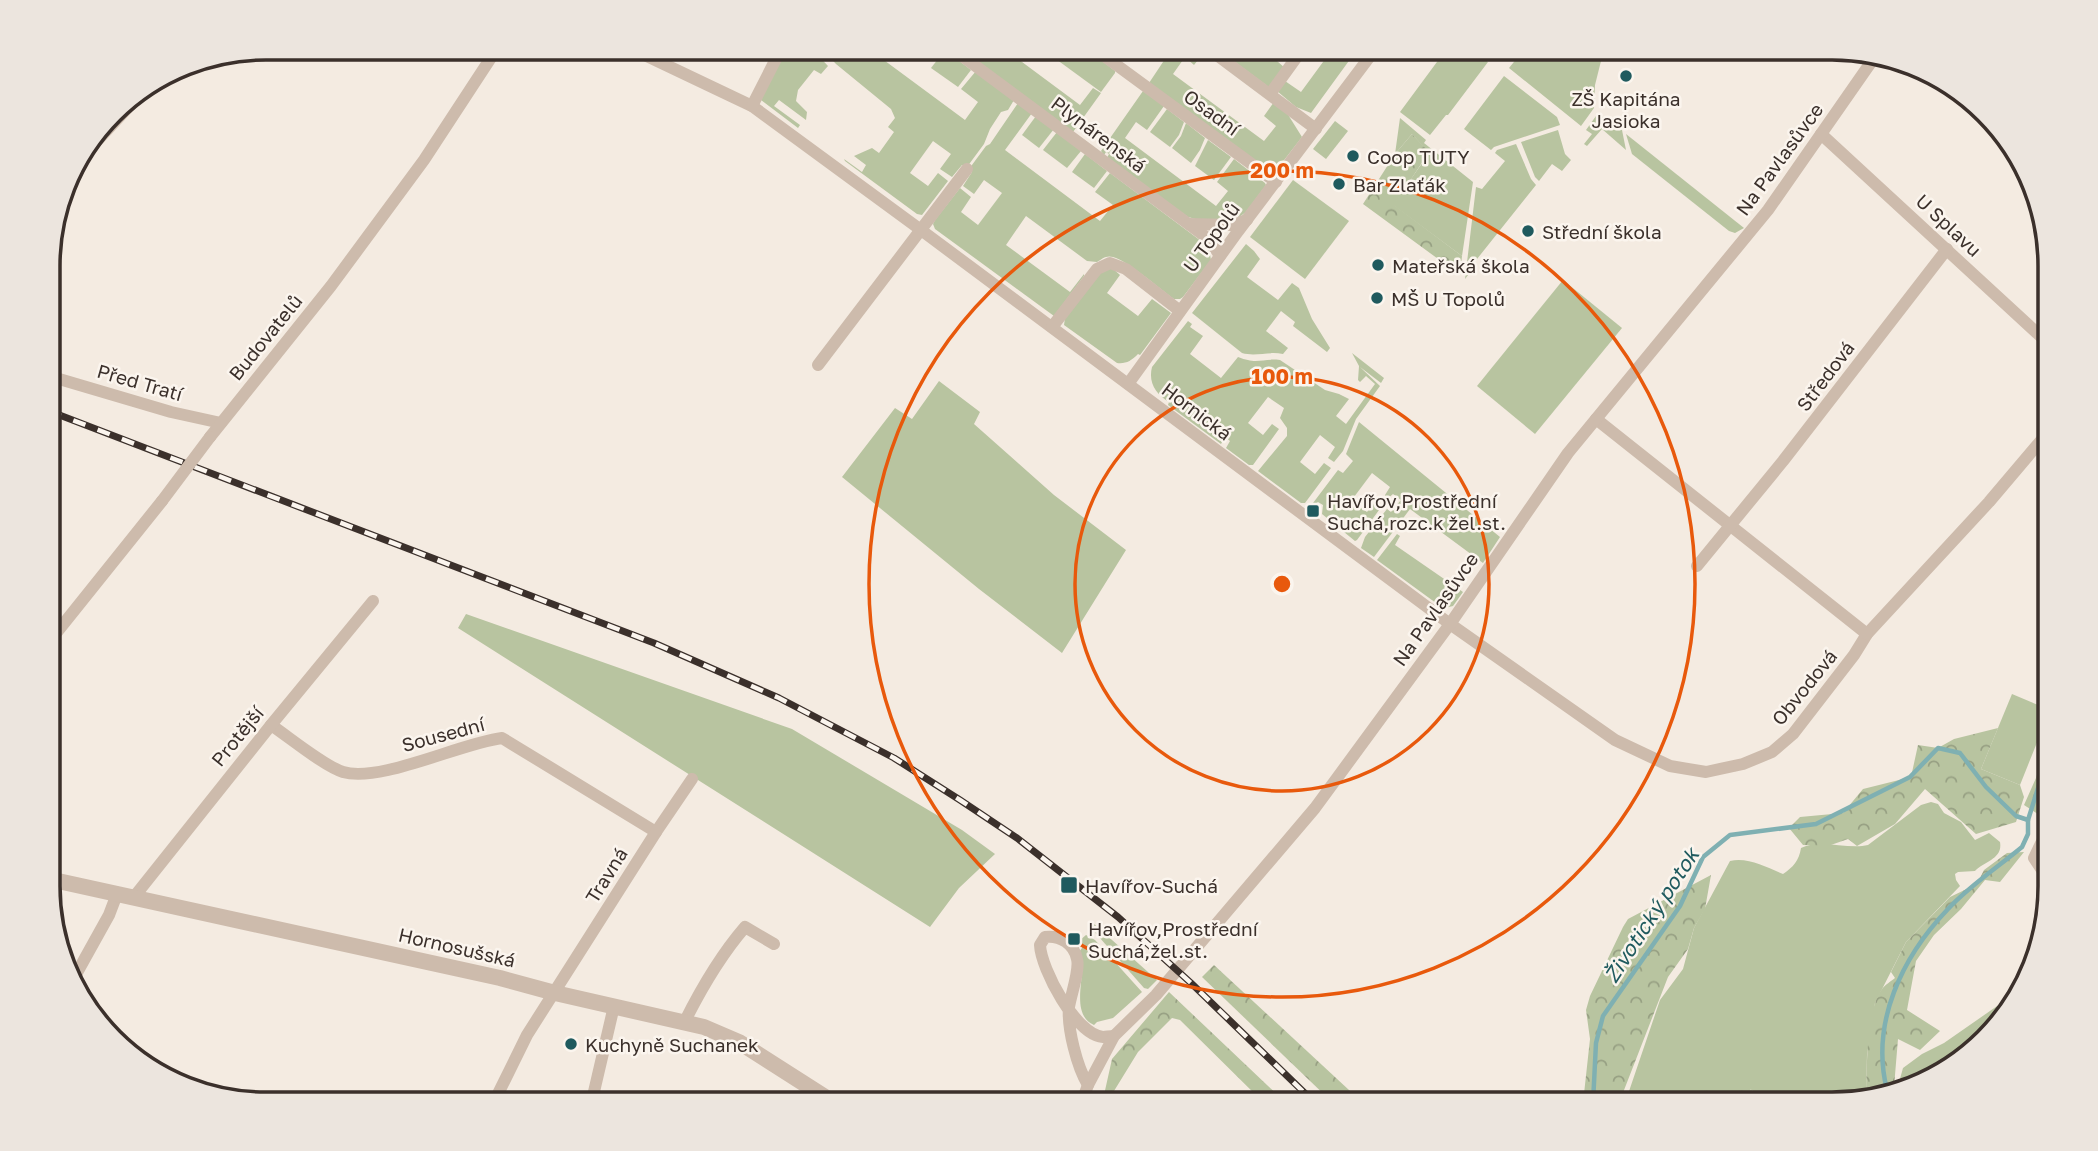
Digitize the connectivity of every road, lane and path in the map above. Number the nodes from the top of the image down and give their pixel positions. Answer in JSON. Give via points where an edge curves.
{"nodes":[{"id":1,"x":1109,"y":59,"type":"edge"},
{"id":2,"x":1223,"y":59,"type":"edge"},
{"id":3,"x":1295,"y":59,"type":"edge"},
{"id":4,"x":1368,"y":59,"type":"edge"},
{"id":5,"x":490,"y":60,"type":"edge"},
{"id":6,"x":655,"y":60,"type":"edge"},
{"id":7,"x":775,"y":60,"type":"edge"},
{"id":8,"x":967,"y":60,"type":"edge"},
{"id":9,"x":1870,"y":63,"type":"edge"},
{"id":10,"x":1270,"y":94,"type":"junction"},
{"id":11,"x":751,"y":106,"type":"junction"},
{"id":12,"x":1316,"y":129,"type":"junction"},
{"id":13,"x":1821,"y":134,"type":"junction"},
{"id":14,"x":967,"y":169,"type":"dead end"},
{"id":15,"x":1276,"y":182,"type":"junction"},
{"id":16,"x":1247,"y":219,"type":"junction"},
{"id":17,"x":1188,"y":224,"type":"junction"},
{"id":18,"x":921,"y":230,"type":"junction"},
{"id":19,"x":1947,"y":249,"type":"junction"},
{"id":20,"x":1220,"y":256,"type":"junction"},
{"id":21,"x":1180,"y":311,"type":"junction"},
{"id":22,"x":1052,"y":327,"type":"junction"},
{"id":23,"x":2038,"y":334,"type":"edge"},
{"id":24,"x":818,"y":365,"type":"dead end"},
{"id":25,"x":60,"y":379,"type":"edge"},
{"id":26,"x":1128,"y":384,"type":"junction"},
{"id":27,"x":1596,"y":419,"type":"junction"},
{"id":28,"x":221,"y":423,"type":"junction"},
{"id":29,"x":2038,"y":444,"type":"edge"},
{"id":30,"x":1732,"y":526,"type":"junction"},
{"id":31,"x":1697,"y":566,"type":"dead end"},
{"id":32,"x":373,"y":601,"type":"dead end"},
{"id":33,"x":1450,"y":624,"type":"junction"},
{"id":34,"x":60,"y":628,"type":"edge"},
{"id":35,"x":1867,"y":634,"type":"junction"},
{"id":36,"x":271,"y":724,"type":"junction"},
{"id":37,"x":692,"y":779,"type":"dead end"},
{"id":38,"x":656,"y":831,"type":"junction"},
{"id":39,"x":60,"y":881,"type":"edge"},
{"id":40,"x":117,"y":894,"type":"junction"},
{"id":41,"x":134,"y":897,"type":"junction"},
{"id":42,"x":774,"y":944,"type":"dead end"},
{"id":43,"x":78,"y":970,"type":"edge"},
{"id":44,"x":555,"y":993,"type":"junction"},
{"id":45,"x":614,"y":1006,"type":"junction"},
{"id":46,"x":1069,"y":1010,"type":"junction"},
{"id":47,"x":685,"y":1021,"type":"junction"},
{"id":48,"x":1114,"y":1036,"type":"junction"},
{"id":49,"x":1088,"y":1085,"type":"junction"},
{"id":50,"x":1086,"y":1091,"type":"edge"},
{"id":51,"x":499,"y":1092,"type":"edge"},
{"id":52,"x":594,"y":1092,"type":"edge"},
{"id":53,"x":817,"y":1092,"type":"edge"}],
"edges":[{"from":1,"to":15,"type":"street","name":"Osadní"},
{"from":2,"to":10,"type":"street"},
{"from":3,"to":10,"type":"street"},
{"from":4,"to":12,"type":"street","name":"U Topolů"},
{"from":5,"to":28,"type":"street","name":"Budovatelů","via":[[424,160],[331,286]]},
{"from":6,"to":11,"type":"street","name":"Hornická"},
{"from":7,"to":11,"type":"street"},
{"from":8,"to":17,"type":"street","name":"Plynárenská"},
{"from":9,"to":13,"type":"street","name":"Na Pavlasůvce"},
{"from":10,"to":12,"type":"street"},
{"from":11,"to":18,"type":"street","name":"Hornická"},
{"from":12,"to":15,"type":"street","name":"U Topolů"},
{"from":13,"to":19,"type":"street","name":"U Splavu"},
{"from":13,"to":27,"type":"street","name":"Na Pavlasůvce","via":[[1768,210]]},
{"from":14,"to":18,"type":"street"},
{"from":15,"to":16,"type":"street","name":"U Topolů"},
{"from":16,"to":17,"type":"street","via":[[1231,225]]},
{"from":16,"to":20,"type":"street","name":"U Topolů"},
{"from":17,"to":20,"type":"street","name":"Plynárenská","via":[[1210,240]]},
{"from":18,"to":22,"type":"street","name":"Hornická"},
{"from":18,"to":24,"type":"street"},
{"from":19,"to":23,"type":"street","name":"U Splavu"},
{"from":19,"to":30,"type":"street","name":"Středová"},
{"from":20,"to":21,"type":"street","name":"U Topolů"},
{"from":21,"to":22,"type":"street","via":[[1125,269],[1110,263],[1097,269]]},
{"from":21,"to":26,"type":"street","name":"U Topolů"},
{"from":22,"to":26,"type":"street","name":"Hornická"},
{"from":25,"to":28,"type":"street","name":"Před Tratí"},
{"from":26,"to":33,"type":"street","name":"Hornická"},
{"from":27,"to":30,"type":"street"},
{"from":27,"to":33,"type":"street","name":"Na Pavlasůvce"},
{"from":28,"to":34,"type":"street","name":"Budovatelů","bridge":true},
{"from":29,"to":35,"type":"street","name":"Obvodová"},
{"from":30,"to":31,"type":"street","name":"Středová"},
{"from":30,"to":35,"type":"street"},
{"from":32,"to":36,"type":"street","name":"Protější"},
{"from":33,"to":35,"type":"street","name":"Obvodová","via":[[1615,740],[1670,766],[1706,772],[1772,752],[1793,734]]},
{"from":33,"to":48,"type":"street","name":"Na Pavlasůvce","via":[[1315,808],[1156,995]]},
{"from":36,"to":38,"type":"street","name":"Sousední","via":[[350,774],[382,771],[502,738]]},
{"from":36,"to":41,"type":"street","name":"Protější"},
{"from":37,"to":38,"type":"street","name":"Travná"},
{"from":38,"to":44,"type":"street","name":"Travná"},
{"from":39,"to":40,"type":"street","name":"Hornosušská"},
{"from":40,"to":41,"type":"street","name":"Hornosušská"},
{"from":40,"to":43,"type":"street"},
{"from":41,"to":44,"type":"street","name":"Hornosušská"},
{"from":42,"to":47,"type":"street","via":[[745,926],[705,981]]},
{"from":44,"to":45,"type":"street","name":"Hornosušská"},
{"from":44,"to":51,"type":"street","name":"Travná","via":[[527,1035]]},
{"from":45,"to":47,"type":"street","name":"Hornosušská"},
{"from":45,"to":52,"type":"street"},
{"from":46,"to":46,"type":"street","via":[[1078,960],[1063,939],[1045,937],[1040,945],[1045,968]]},
{"from":46,"to":48,"type":"street","via":[[1087,1030],[1101,1037]]},
{"from":46,"to":49,"type":"street"},
{"from":47,"to":53,"type":"street","name":"Hornosušská","via":[[739,1042]]},
{"from":48,"to":49,"type":"street","name":"Na Pavlasůvce"},
{"from":49,"to":50,"type":"street"}]}
